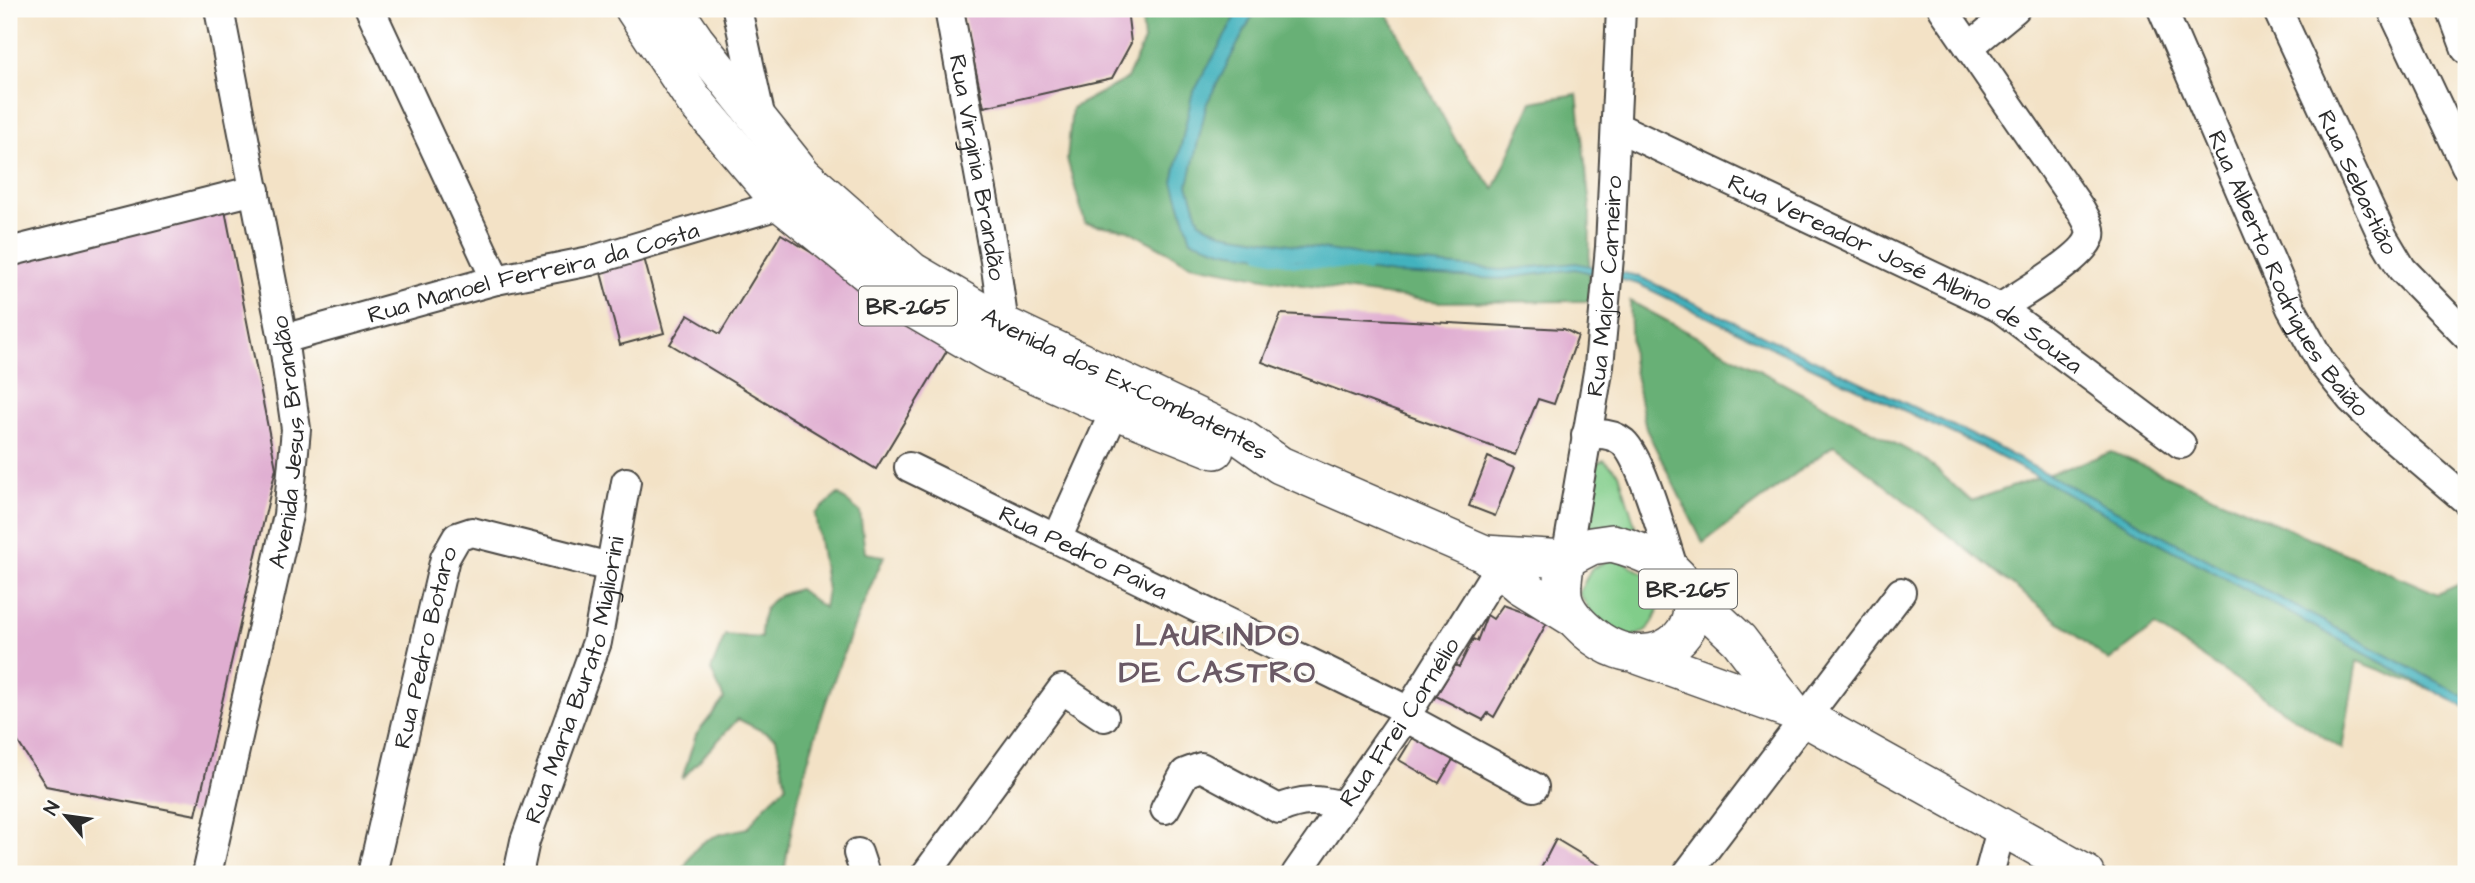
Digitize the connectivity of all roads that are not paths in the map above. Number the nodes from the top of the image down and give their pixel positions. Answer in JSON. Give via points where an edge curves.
{"nodes":[{"id":1,"x":219,"y":9,"type":"edge"},
{"id":2,"x":370,"y":9,"type":"edge"},
{"id":3,"x":634,"y":9,"type":"edge"},
{"id":4,"x":674,"y":9,"type":"edge"},
{"id":5,"x":737,"y":9,"type":"edge"},
{"id":6,"x":949,"y":9,"type":"edge"},
{"id":7,"x":1621,"y":9,"type":"edge"},
{"id":8,"x":1943,"y":9,"type":"edge"},
{"id":9,"x":2015,"y":9,"type":"edge"},
{"id":10,"x":2162,"y":9,"type":"edge"},
{"id":11,"x":2277,"y":9,"type":"edge"},
{"id":12,"x":2392,"y":9,"type":"edge"},
{"id":13,"x":2451,"y":9,"type":"edge"},
{"id":14,"x":1969,"y":47,"type":"junction"},
{"id":15,"x":2466,"y":49,"type":"edge"},
{"id":16,"x":762,"y":125,"type":"junction"},
{"id":17,"x":1617,"y":127,"type":"junction"},
{"id":18,"x":2466,"y":166,"type":"edge"},
{"id":19,"x":255,"y":190,"type":"junction"},
{"id":20,"x":782,"y":204,"type":"junction"},
{"id":21,"x":9,"y":252,"type":"edge"},
{"id":22,"x":496,"y":280,"type":"junction"},
{"id":23,"x":2000,"y":309,"type":"junction"},
{"id":24,"x":1004,"y":325,"type":"junction"},
{"id":25,"x":2466,"y":335,"type":"edge"},
{"id":26,"x":284,"y":339,"type":"junction"},
{"id":27,"x":1115,"y":410,"type":"junction"},
{"id":28,"x":1586,"y":435,"type":"junction"},
{"id":29,"x":2180,"y":444,"type":"dead end"},
{"id":30,"x":1280,"y":465,"type":"junction"},
{"id":31,"x":909,"y":467,"type":"dead end"},
{"id":32,"x":626,"y":482,"type":"dead end"},
{"id":33,"x":2466,"y":500,"type":"edge"},
{"id":34,"x":1057,"y":538,"type":"junction"},
{"id":35,"x":1566,"y":559,"type":"junction"},
{"id":36,"x":610,"y":567,"type":"junction"},
{"id":37,"x":1499,"y":571,"type":"junction"},
{"id":38,"x":1683,"y":582,"type":"junction"},
{"id":39,"x":1901,"y":592,"type":"dead end"},
{"id":40,"x":1570,"y":616,"type":"junction"},
{"id":41,"x":1640,"y":656,"type":"junction"},
{"id":42,"x":1407,"y":714,"type":"junction"},
{"id":43,"x":1799,"y":714,"type":"junction"},
{"id":44,"x":1104,"y":717,"type":"dead end"},
{"id":45,"x":1534,"y":787,"type":"dead end"},
{"id":46,"x":1342,"y":806,"type":"junction"},
{"id":47,"x":1165,"y":809,"type":"dead end"},
{"id":48,"x":2002,"y":826,"type":"junction"},
{"id":49,"x":207,"y":874,"type":"edge"},
{"id":50,"x":372,"y":874,"type":"edge"},
{"id":51,"x":517,"y":874,"type":"edge"},
{"id":52,"x":926,"y":874,"type":"edge"},
{"id":53,"x":1296,"y":874,"type":"edge"},
{"id":54,"x":1688,"y":874,"type":"edge"},
{"id":55,"x":1989,"y":874,"type":"edge"},
{"id":56,"x":2086,"y":874,"type":"edge"}],
"edges":[{"from":1,"to":19,"type":"street","name":"Avenida Jesus Brandão"},
{"from":2,"to":22,"type":"street"},
{"from":3,"to":20,"type":"main road","name":"Avenida dos Ex-Combatentes","number":"BR-265","via":[[694,100]]},
{"from":4,"to":16,"type":"main road","name":"Avenida dos Ex-Combatentes","number":"BR-265"},
{"from":5,"to":16,"type":"street"},
{"from":6,"to":24,"type":"street","name":"Rua Virginia Brandão"},
{"from":7,"to":17,"type":"street","name":"Rua Major Carneiro"},
{"from":8,"to":14,"type":"street"},
{"from":9,"to":14,"type":"street"},
{"from":10,"to":33,"type":"street","name":"Rua Alberto Rodrigues Baião","via":[[2291,308],[2321,362],[2350,399]]},
{"from":11,"to":25,"type":"street","name":"Rua Sebastião","via":[[2383,237],[2402,269]]},
{"from":12,"to":18,"type":"street"},
{"from":13,"to":15,"type":"street"},
{"from":14,"to":23,"type":"street","via":[[2081,210],[2091,232],[2078,253]]},
{"from":16,"to":24,"type":"main road","name":"Avenida dos Ex-Combatentes","number":"BR-265","via":[[803,175],[912,271]]},
{"from":17,"to":23,"type":"street","name":"Rua Vereador José Albino de Souza"},
{"from":17,"to":28,"type":"street","name":"Rua Major Carneiro","via":[[1599,366]]},
{"from":19,"to":21,"type":"street"},
{"from":19,"to":26,"type":"street","name":"Avenida Jesus Brandão"},
{"from":20,"to":22,"type":"street","name":"Rua Manoel Ferreira da Costa","via":[[590,261]]},
{"from":20,"to":27,"type":"main road","name":"Avenida dos Ex-Combatentes","number":"BR-265","via":[[908,306],[992,355]]},
{"from":22,"to":26,"type":"street","name":"Rua Manoel Ferreira da Costa"},
{"from":23,"to":29,"type":"street","name":"Rua Vereador José Albino de Souza"},
{"from":24,"to":30,"type":"main road","name":"Avenida dos Ex-Combatentes","number":"BR-265","via":[[1242,438]]},
{"from":26,"to":49,"type":"street","name":"Avenida Jesus Brandão","via":[[296,429],[288,515]]},
{"from":27,"to":30,"type":"main road","name":"Avenida dos Ex-Combatentes","number":"BR-265","via":[[1235,458]]},
{"from":27,"to":34,"type":"street"},
{"from":28,"to":35,"type":"street","name":"Rua Major Carneiro"},
{"from":28,"to":38,"type":"street","via":[[1615,437],[1633,455]]},
{"from":30,"to":37,"type":"main road","name":"Avenida dos Ex-Combatentes","number":"BR-265"},
{"from":31,"to":34,"type":"street","name":"Rua Pedro Paiva"},
{"from":32,"to":36,"type":"street","name":"Rua Maria Burato Migliorini"},
{"from":34,"to":42,"type":"street","name":"Rua Pedro Paiva"},
{"from":35,"to":37,"type":"main road","name":"Avenida dos Ex-Combatentes","number":"BR-265"},
{"from":35,"to":38,"type":"main road","number":"BR-265","via":[[1591,546],[1612,543],[1651,555]]},
{"from":35,"to":40,"type":"main road","via":[[1561,589]]},
{"from":36,"to":50,"type":"street","name":"Rua Pedro Botaro","via":[[472,532],[457,537],[445,558]]},
{"from":36,"to":51,"type":"street","name":"Rua Maria Burato Migliorini","via":[[597,642],[524,842]]},
{"from":37,"to":40,"type":"main road","name":"Avenida dos Ex-Combatentes","number":"BR-265"},
{"from":37,"to":42,"type":"street","name":"Rua Frei Cornélio"},
{"from":38,"to":41,"type":"main road","number":"BR-265","via":[[1691,617],[1679,639]]},
{"from":38,"to":43,"type":"main road","number":"BR-265","via":[[1739,640]]},
{"from":39,"to":43,"type":"street"},
{"from":40,"to":41,"type":"main road","number":"BR-265","via":[[1596,639]]},
{"from":41,"to":43,"type":"main road","number":"BR-265"},
{"from":42,"to":45,"type":"street","name":"Rua Pedro Paiva"},
{"from":42,"to":46,"type":"street","name":"Rua Frei Cornélio"},
{"from":43,"to":48,"type":"main road","number":"BR-265"},
{"from":43,"to":54,"type":"street"},
{"from":44,"to":52,"type":"street","via":[[1062,689]]},
{"from":46,"to":47,"type":"street","via":[[1314,800],[1296,801],[1279,809],[1201,767],[1185,773]]},
{"from":46,"to":53,"type":"street","name":"Rua Frei Cornélio"},
{"from":48,"to":55,"type":"street"},
{"from":48,"to":56,"type":"main road","number":"BR-265"}]}
